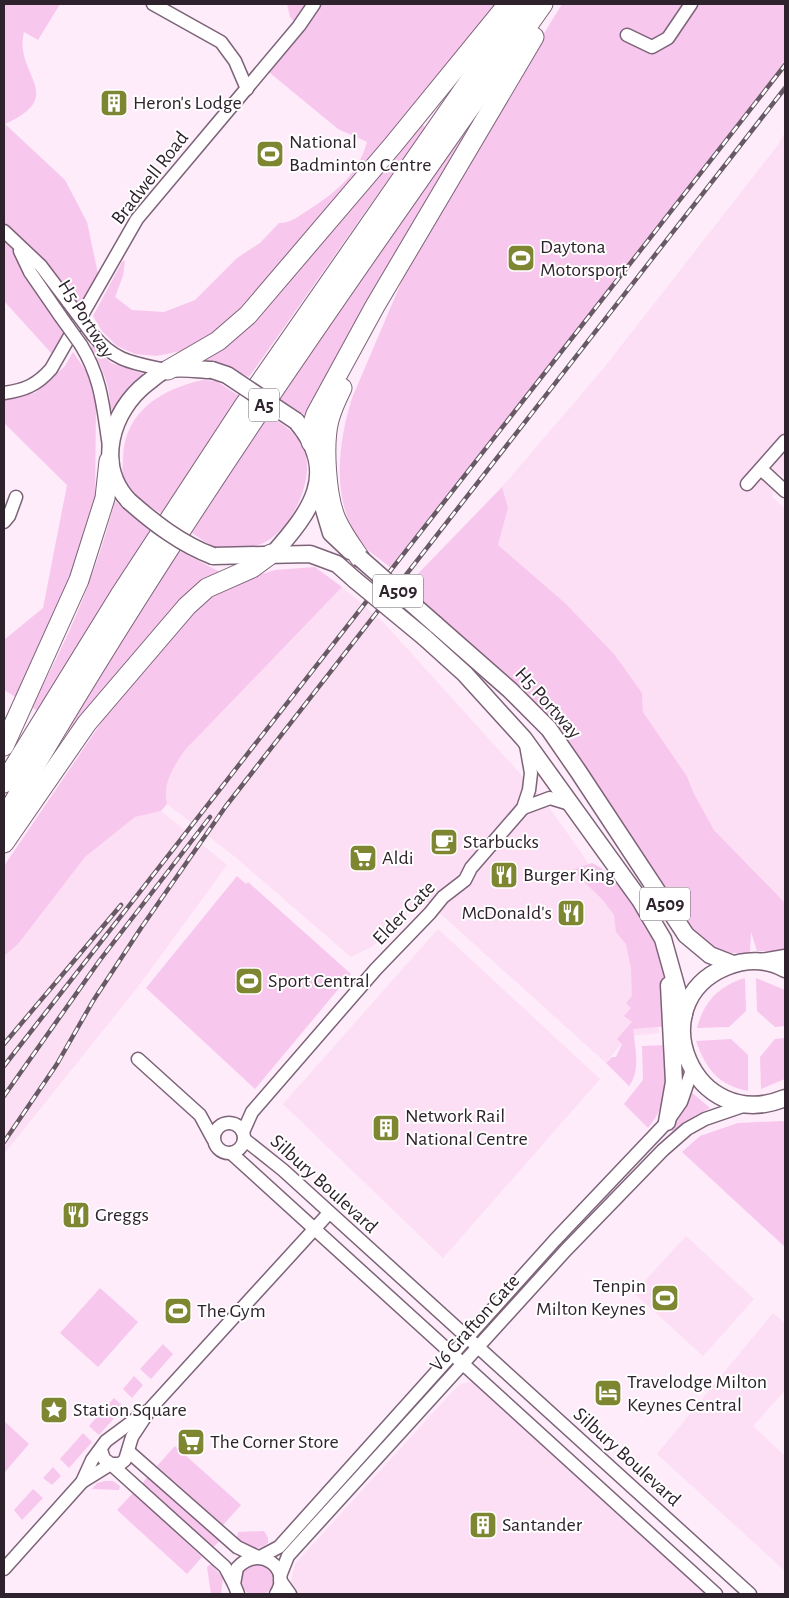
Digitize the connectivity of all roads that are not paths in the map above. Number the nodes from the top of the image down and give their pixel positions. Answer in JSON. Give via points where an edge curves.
{"nodes":[{"id":1,"x":153,"y":4,"type":"edge"},
{"id":2,"x":314,"y":4,"type":"edge"},
{"id":3,"x":508,"y":4,"type":"edge"},
{"id":4,"x":523,"y":4,"type":"edge"},
{"id":5,"x":543,"y":4,"type":"edge"},
{"id":6,"x":554,"y":4,"type":"edge"},
{"id":7,"x":691,"y":4,"type":"edge"},
{"id":8,"x":627,"y":34,"type":"dead end"},
{"id":9,"x":247,"y":89,"type":"junction"},
{"id":10,"x":4,"y":231,"type":"edge"},
{"id":11,"x":18,"y":246,"type":"junction"},
{"id":12,"x":412,"y":246,"type":"junction"},
{"id":13,"x":167,"y":370,"type":"junction"},
{"id":14,"x":4,"y":393,"type":"edge"},
{"id":15,"x":785,"y":441,"type":"edge"},
{"id":16,"x":311,"y":442,"type":"junction"},
{"id":17,"x":109,"y":455,"type":"junction"},
{"id":18,"x":761,"y":468,"type":"junction"},
{"id":19,"x":748,"y":484,"type":"dead end"},
{"id":20,"x":317,"y":486,"type":"junction"},
{"id":21,"x":785,"y":491,"type":"edge"},
{"id":22,"x":16,"y":497,"type":"dead end"},
{"id":23,"x":4,"y":522,"type":"edge"},
{"id":24,"x":272,"y":554,"type":"junction"},
{"id":25,"x":360,"y":558,"type":"junction"},
{"id":26,"x":524,"y":739,"type":"junction"},
{"id":27,"x":4,"y":746,"type":"edge"},
{"id":28,"x":4,"y":783,"type":"edge"},
{"id":29,"x":573,"y":805,"type":"junction"},
{"id":30,"x":523,"y":808,"type":"junction"},
{"id":31,"x":4,"y":819,"type":"edge"},
{"id":32,"x":4,"y":843,"type":"edge"},
{"id":33,"x":785,"y":956,"type":"edge"},
{"id":34,"x":749,"y":962,"type":"junction"},
{"id":35,"x":785,"y":969,"type":"edge"},
{"id":36,"x":679,"y":1022,"type":"junction"},
{"id":37,"x":678,"y":1051,"type":"junction"},
{"id":38,"x":138,"y":1059,"type":"dead end"},
{"id":39,"x":692,"y":1070,"type":"junction"},
{"id":40,"x":766,"y":1104,"type":"edge"},
{"id":41,"x":252,"y":1112,"type":"junction"},
{"id":42,"x":200,"y":1115,"type":"junction"},
{"id":43,"x":667,"y":1122,"type":"junction"},
{"id":44,"x":226,"y":1124,"type":"junction"},
{"id":45,"x":243,"y":1135,"type":"junction"},
{"id":46,"x":213,"y":1139,"type":"junction"},
{"id":47,"x":231,"y":1153,"type":"junction"},
{"id":48,"x":329,"y":1213,"type":"junction"},
{"id":49,"x":314,"y":1230,"type":"junction"},
{"id":50,"x":468,"y":1337,"type":"junction"},
{"id":51,"x":479,"y":1347,"type":"junction"},
{"id":52,"x":452,"y":1355,"type":"junction"},
{"id":53,"x":463,"y":1365,"type":"junction"},
{"id":54,"x":151,"y":1408,"type":"junction"},
{"id":55,"x":105,"y":1445,"type":"junction"},
{"id":56,"x":128,"y":1450,"type":"junction"},
{"id":57,"x":111,"y":1464,"type":"junction"},
{"id":58,"x":619,"y":1475,"type":"junction"},
{"id":59,"x":82,"y":1482,"type":"junction"},
{"id":60,"x":604,"y":1493,"type":"junction"},
{"id":61,"x":259,"y":1557,"type":"junction"},
{"id":62,"x":711,"y":1558,"type":"junction"},
{"id":63,"x":4,"y":1569,"type":"edge"},
{"id":64,"x":696,"y":1576,"type":"junction"},
{"id":65,"x":280,"y":1578,"type":"junction"},
{"id":66,"x":234,"y":1590,"type":"edge"},
{"id":67,"x":276,"y":1594,"type":"edge"},
{"id":68,"x":290,"y":1594,"type":"edge"},
{"id":69,"x":716,"y":1594,"type":"edge"},
{"id":70,"x":750,"y":1594,"type":"edge"}],
"edges":[{"from":1,"to":9,"type":"street","via":[[221,42],[235,61]]},
{"from":2,"to":9,"type":"street","name":"Bradwell Road","via":[[300,26]]},
{"from":3,"to":13,"type":"highway","via":[[248,315],[218,341]]},
{"from":4,"to":28,"type":"highway","number":"A5","via":[[243,407],[120,595]]},
{"from":5,"to":31,"type":"highway","number":"A5","via":[[255,417],[134,604]]},
{"from":6,"to":12,"type":"highway"},
{"from":7,"to":8,"type":"street","via":[[668,38],[652,48]]},
{"from":9,"to":14,"type":"street","name":"Bradwell Road","via":[[137,219],[51,369],[39,382],[23,390]]},
{"from":10,"to":11,"type":"street","name":"H5 Portway"},
{"from":11,"to":13,"type":"street","name":"H5 Portway","bridge":true,"via":[[40,266],[103,348],[127,362]]},
{"from":11,"to":17,"type":"street","name":"H5 Portway","bridge":true,"via":[[30,272],[93,365],[99,382]]},
{"from":12,"to":16,"type":"highway","via":[[316,414]]},
{"from":12,"to":25,"type":"highway","via":[[338,396],[329,421],[327,451],[335,517]]},
{"from":13,"to":16,"type":"main road","bridge":true,"via":[[212,370],[226,375],[296,421]]},
{"from":13,"to":17,"type":"main road","via":[[144,385],[130,401],[120,417]]},
{"from":15,"to":18,"type":"street"},
{"from":16,"to":20,"type":"main road","via":[[316,458]]},
{"from":17,"to":24,"type":"main road","name":"H5 Portway","bridge":true,"via":[[115,481],[129,501],[194,549],[213,556]]},
{"from":17,"to":27,"type":"highway","via":[[105,498],[79,580]]},
{"from":18,"to":19,"type":"street"},
{"from":18,"to":21,"type":"street"},
{"from":20,"to":24,"type":"main road","via":[[302,520]]},
{"from":20,"to":25,"type":"main road","name":"H5 Portway","number":"A509","via":[[332,533]]},
{"from":22,"to":23,"type":"street"},
{"from":24,"to":26,"type":"main road","name":"H5 Portway","number":"A509","bridge":true,"via":[[298,552],[337,564],[464,674]]},
{"from":24,"to":32,"type":"highway","via":[[252,568],[207,588],[187,606],[87,723]]},
{"from":25,"to":34,"type":"main road","name":"H5 Portway","number":"A509","bridge":true,"via":[[510,690],[549,729],[686,935],[710,955]]},
{"from":26,"to":29,"type":"main road","name":"H5 Portway","number":"A509"},
{"from":26,"to":30,"type":"street","name":"Elder Gate","via":[[531,773]]},
{"from":29,"to":30,"type":"street","name":"Elder Gate","via":[[550,798]]},
{"from":29,"to":36,"type":"main road","name":"H5 Portway","number":"A509","via":[[640,900],[663,939],[670,960]]},
{"from":30,"to":41,"type":"street","name":"Elder Gate","via":[[471,868],[465,880],[443,897],[376,969]]},
{"from":33,"to":34,"type":"street"},
{"from":34,"to":35,"type":"main road","number":"A509"},
{"from":34,"to":36,"type":"main road","via":[[720,969],[698,988]]},
{"from":36,"to":37,"type":"main road","name":"H5 Portway"},
{"from":37,"to":39,"type":"main road"},
{"from":37,"to":43,"type":"main road"},
{"from":38,"to":42,"type":"street"},
{"from":39,"to":40,"type":"main road","via":[[714,1094],[731,1102]]},
{"from":39,"to":43,"type":"street","name":"V6 Grafton Gate","via":[[681,1102]]},
{"from":40,"to":51,"type":"street","name":"V6 Grafton Gate","via":[[705,1119],[677,1137],[573,1242]]},
{"from":41,"to":44,"type":"street","name":"Elder Gate"},
{"from":41,"to":45,"type":"street","name":"Elder Gate"},
{"from":42,"to":44,"type":"street"},
{"from":42,"to":46,"type":"street"},
{"from":43,"to":50,"type":"street","name":"V6 Grafton Gate"},
{"from":44,"to":45,"type":"street"},
{"from":44,"to":46,"type":"street","via":[[214,1133]]},
{"from":45,"to":47,"type":"street","via":[[242,1146]]},
{"from":45,"to":48,"type":"street","name":"Silbury Boulevard"},
{"from":46,"to":47,"type":"street","via":[[220,1151]]},
{"from":47,"to":49,"type":"street","name":"Silbury Boulevard"},
{"from":48,"to":49,"type":"street"},
{"from":48,"to":50,"type":"street","name":"Silbury Boulevard"},
{"from":49,"to":52,"type":"street","name":"Silbury Boulevard"},
{"from":49,"to":54,"type":"street"},
{"from":50,"to":51,"type":"street","name":"Silbury Boulevard"},
{"from":50,"to":52,"type":"street","name":"V6 Grafton Gate"},
{"from":51,"to":53,"type":"street","name":"V6 Grafton Gate"},
{"from":51,"to":58,"type":"street","name":"Silbury Boulevard"},
{"from":52,"to":53,"type":"street","name":"Silbury Boulevard"},
{"from":52,"to":61,"type":"street","name":"V6 Grafton Gate","via":[[278,1547]]},
{"from":53,"to":60,"type":"street","name":"Silbury Boulevard"},
{"from":53,"to":65,"type":"street","name":"V6 Grafton Gate","via":[[288,1556]]},
{"from":54,"to":55,"type":"street"},
{"from":54,"to":56,"type":"street","via":[[132,1437]]},
{"from":55,"to":56,"type":"street","via":[[116,1438],[122,1440]]},
{"from":55,"to":57,"type":"street","via":[[104,1460]]},
{"from":55,"to":59,"type":"street","via":[[92,1460]]},
{"from":56,"to":57,"type":"street","via":[[123,1462]]},
{"from":56,"to":61,"type":"street","via":[[237,1547]]},
{"from":57,"to":59,"type":"street"},
{"from":57,"to":66,"type":"street","via":[[221,1564]]},
{"from":58,"to":60,"type":"street"},
{"from":58,"to":62,"type":"street","name":"Silbury Boulevard"},
{"from":59,"to":63,"type":"street"},
{"from":60,"to":64,"type":"street","name":"Silbury Boulevard"},
{"from":61,"to":65,"type":"street","via":[[273,1564]]},
{"from":61,"to":66,"type":"street","name":"V6 Grafton Gate","via":[[250,1558],[237,1568]]},
{"from":62,"to":64,"type":"street"},
{"from":62,"to":70,"type":"street","name":"Silbury Boulevard"},
{"from":64,"to":69,"type":"street","name":"Silbury Boulevard"},
{"from":65,"to":67,"type":"street","name":"V6 Grafton Gate"},
{"from":65,"to":68,"type":"street"}]}
